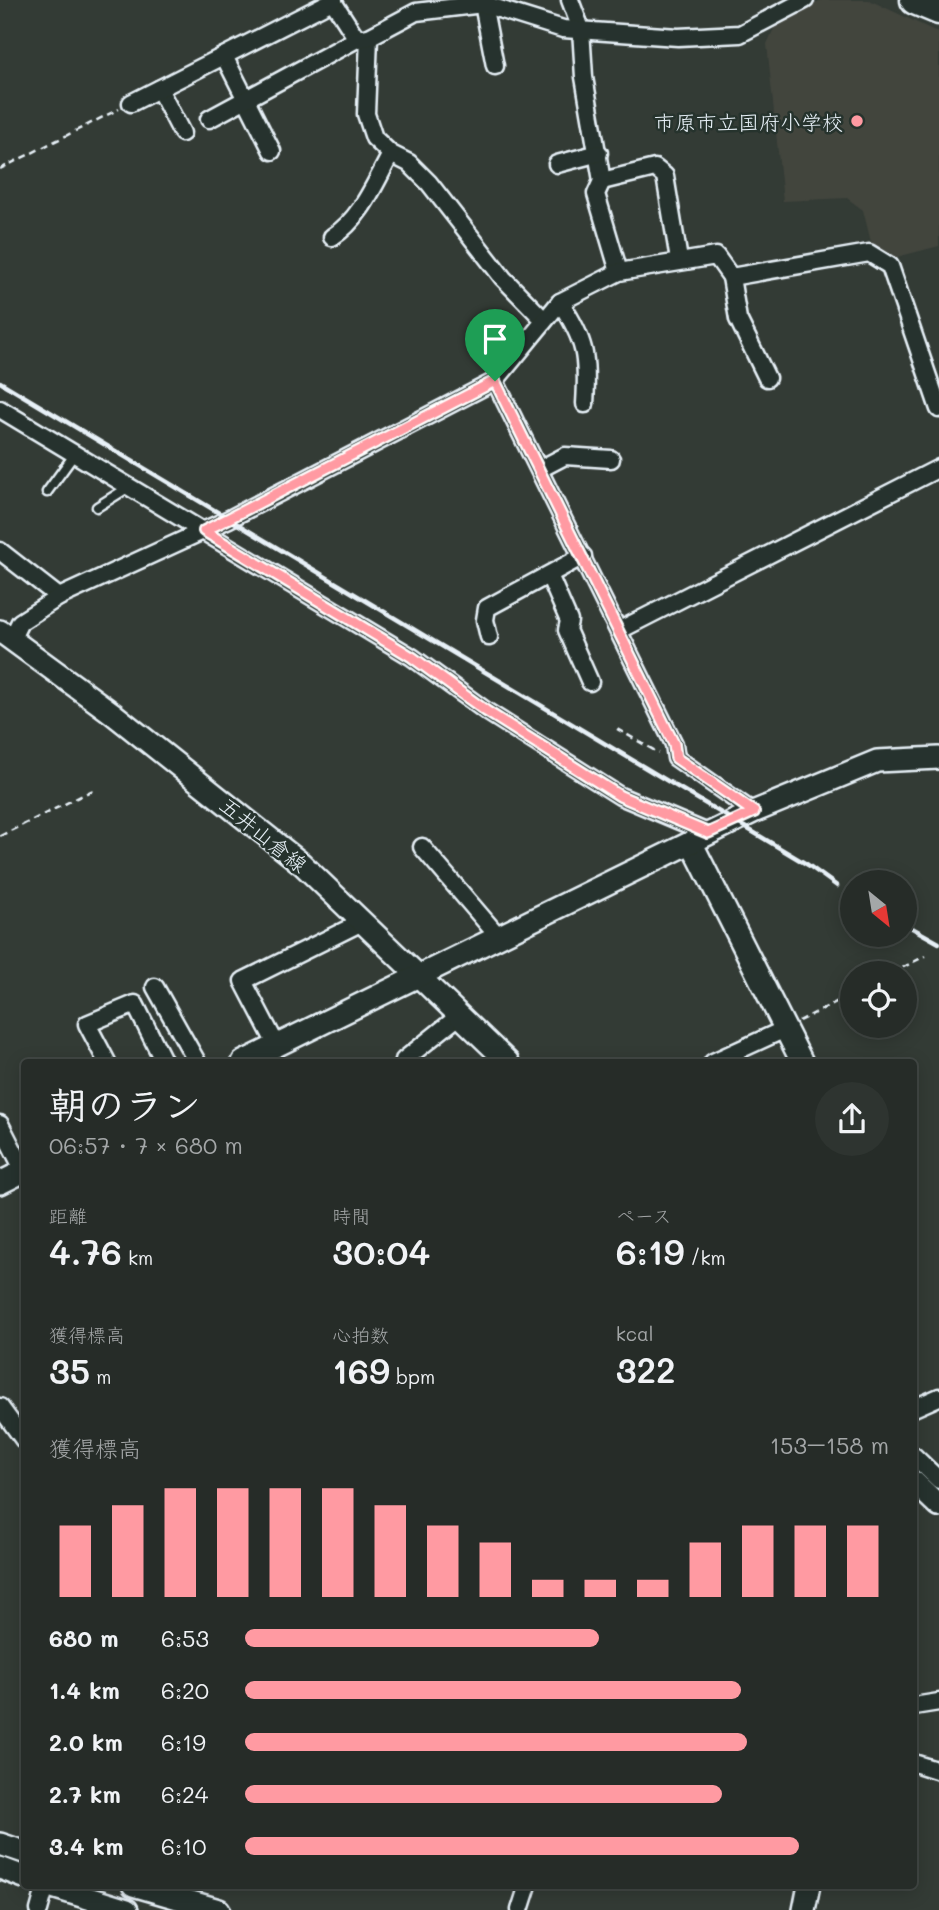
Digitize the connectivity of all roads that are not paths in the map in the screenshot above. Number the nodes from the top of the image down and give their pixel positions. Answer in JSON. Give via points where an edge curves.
{"nodes":[{"id":1,"x":333,"y":0,"type":"edge"},
{"id":2,"x":570,"y":0,"type":"edge"},
{"id":3,"x":804,"y":0,"type":"edge"},
{"id":4,"x":915,"y":0,"type":"edge"},
{"id":5,"x":483,"y":4,"type":"junction"},
{"id":6,"x":939,"y":10,"type":"edge"},
{"id":7,"x":581,"y":29,"type":"junction"},
{"id":8,"x":363,"y":38,"type":"junction"},
{"id":9,"x":224,"y":56,"type":"junction"},
{"id":10,"x":495,"y":66,"type":"dead end"},
{"id":11,"x":159,"y":89,"type":"junction"},
{"id":12,"x":248,"y":99,"type":"junction"},
{"id":13,"x":131,"y":103,"type":"road end"},
{"id":14,"x":209,"y":120,"type":"dead end"},
{"id":15,"x":182,"y":133,"type":"dead end"},
{"id":16,"x":272,"y":151,"type":"dead end"},
{"id":17,"x":599,"y":153,"type":"junction"},
{"id":18,"x":391,"y":154,"type":"junction"},
{"id":19,"x":557,"y":164,"type":"dead end"},
{"id":20,"x":602,"y":181,"type":"junction"},
{"id":21,"x":332,"y":237,"type":"dead end"},
{"id":22,"x":679,"y":260,"type":"junction"},
{"id":23,"x":619,"y":272,"type":"junction"},
{"id":24,"x":731,"y":277,"type":"junction"},
{"id":25,"x":560,"y":302,"type":"junction"},
{"id":26,"x":544,"y":320,"type":"junction"},
{"id":27,"x":767,"y":379,"type":"dead end"},
{"id":28,"x":495,"y":381,"type":"junction"},
{"id":29,"x":585,"y":404,"type":"dead end"},
{"id":30,"x":939,"y":409,"type":"edge"},
{"id":31,"x":0,"y":410,"type":"edge"},
{"id":32,"x":74,"y":455,"type":"junction"},
{"id":33,"x":611,"y":459,"type":"dead end"},
{"id":34,"x":939,"y":468,"type":"edge"},
{"id":35,"x":540,"y":469,"type":"junction"},
{"id":36,"x":129,"y":487,"type":"junction"},
{"id":37,"x":47,"y":492,"type":"dead end"},
{"id":38,"x":97,"y":507,"type":"dead end"},
{"id":39,"x":204,"y":531,"type":"junction"},
{"id":40,"x":0,"y":551,"type":"edge"},
{"id":41,"x":583,"y":556,"type":"junction"},
{"id":42,"x":549,"y":575,"type":"junction"},
{"id":43,"x":59,"y":597,"type":"junction"},
{"id":44,"x":620,"y":630,"type":"junction"},
{"id":45,"x":6,"y":635,"type":"edge"},
{"id":46,"x":489,"y":637,"type":"dead end"},
{"id":47,"x":590,"y":682,"type":"dead end"},
{"id":48,"x":939,"y":758,"type":"edge"},
{"id":49,"x":754,"y":812,"type":"junction"},
{"id":50,"x":700,"y":837,"type":"junction"},
{"id":51,"x":422,"y":848,"type":"dead end"},
{"id":52,"x":362,"y":922,"type":"junction"},
{"id":53,"x":498,"y":936,"type":"junction"},
{"id":54,"x":417,"y":975,"type":"junction"},
{"id":55,"x":155,"y":987,"type":"dead end"},
{"id":56,"x":459,"y":1016,"type":"junction"},
{"id":57,"x":785,"y":1028,"type":"junction"},
{"id":58,"x":276,"y":1046,"type":"junction"},
{"id":59,"x":105,"y":1059,"type":"edge"},
{"id":60,"x":162,"y":1059,"type":"edge"},
{"id":61,"x":195,"y":1059,"type":"edge"},
{"id":62,"x":249,"y":1059,"type":"edge"},
{"id":63,"x":405,"y":1059,"type":"edge"},
{"id":64,"x":505,"y":1059,"type":"edge"},
{"id":65,"x":719,"y":1059,"type":"edge"},
{"id":66,"x":800,"y":1059,"type":"edge"},
{"id":67,"x":0,"y":1124,"type":"edge"},
{"id":68,"x":21,"y":1165,"type":"edge"},
{"id":69,"x":21,"y":1172,"type":"edge"},
{"id":70,"x":0,"y":1183,"type":"edge"},
{"id":71,"x":939,"y":1397,"type":"edge"},
{"id":72,"x":0,"y":1407,"type":"edge"},
{"id":73,"x":917,"y":1407,"type":"edge"},
{"id":74,"x":21,"y":1436,"type":"edge"},
{"id":75,"x":917,"y":1459,"type":"edge"},
{"id":76,"x":939,"y":1479,"type":"edge"},
{"id":77,"x":917,"y":1485,"type":"edge"},
{"id":78,"x":939,"y":1506,"type":"edge"},
{"id":79,"x":939,"y":1702,"type":"edge"},
{"id":80,"x":917,"y":1706,"type":"edge"},
{"id":81,"x":917,"y":1764,"type":"edge"},
{"id":82,"x":939,"y":1771,"type":"edge"},
{"id":83,"x":0,"y":1844,"type":"edge"},
{"id":84,"x":21,"y":1851,"type":"edge"},
{"id":85,"x":0,"y":1868,"type":"edge"},
{"id":86,"x":21,"y":1876,"type":"edge"},
{"id":87,"x":45,"y":1889,"type":"edge"},
{"id":88,"x":59,"y":1889,"type":"edge"},
{"id":89,"x":147,"y":1889,"type":"edge"},
{"id":90,"x":527,"y":1889,"type":"edge"},
{"id":91,"x":808,"y":1889,"type":"edge"},
{"id":92,"x":39,"y":1910,"type":"edge"},
{"id":93,"x":127,"y":1910,"type":"edge"},
{"id":94,"x":219,"y":1910,"type":"edge"},
{"id":95,"x":520,"y":1910,"type":"edge"},
{"id":96,"x":804,"y":1910,"type":"edge"}],
"edges":[{"from":1,"to":8,"type":"street"},
{"from":1,"to":9,"type":"street"},
{"from":2,"to":7,"type":"street"},
{"from":3,"to":7,"type":"street","via":[[740,34],[678,37]]},
{"from":4,"to":6,"type":"highway"},
{"from":5,"to":7,"type":"street","via":[[564,29]]},
{"from":5,"to":8,"type":"street","via":[[416,12]]},
{"from":5,"to":10,"type":"street"},
{"from":7,"to":17,"type":"street","via":[[584,77]]},
{"from":8,"to":12,"type":"street"},
{"from":8,"to":18,"type":"street","via":[[366,114],[374,138]]},
{"from":9,"to":11,"type":"street"},
{"from":9,"to":12,"type":"street"},
{"from":11,"to":13,"type":"street"},
{"from":11,"to":15,"type":"street"},
{"from":12,"to":14,"type":"street"},
{"from":12,"to":16,"type":"street"},
{"from":17,"to":19,"type":"street"},
{"from":17,"to":20,"type":"street"},
{"from":18,"to":21,"type":"street","via":[[361,207],[344,230]]},
{"from":18,"to":26,"type":"street","via":[[409,163],[429,183],[503,278]]},
{"from":20,"to":22,"type":"street","via":[[661,170]]},
{"from":20,"to":23,"type":"street","via":[[596,194]]},
{"from":22,"to":23,"type":"street"},
{"from":22,"to":24,"type":"street","via":[[716,256]]},
{"from":23,"to":25,"type":"street"},
{"from":24,"to":27,"type":"street","via":[[738,319]]},
{"from":24,"to":30,"type":"street","via":[[869,253],[890,266]]},
{"from":25,"to":26,"type":"street"},
{"from":25,"to":29,"type":"street","via":[[576,326],[588,362]]},
{"from":26,"to":28,"type":"street"},
{"from":28,"to":35,"type":"street"},
{"from":28,"to":39,"type":"street"},
{"from":31,"to":32,"type":"street"},
{"from":32,"to":36,"type":"street"},
{"from":32,"to":37,"type":"lane"},
{"from":33,"to":35,"type":"street","via":[[565,456]]},
{"from":34,"to":44,"type":"street"},
{"from":35,"to":41,"type":"street"},
{"from":36,"to":38,"type":"lane"},
{"from":36,"to":39,"type":"street"},
{"from":39,"to":43,"type":"street"},
{"from":39,"to":50,"type":"street","via":[[412,657],[486,711],[620,796]]},
{"from":40,"to":43,"type":"street"},
{"from":41,"to":42,"type":"street"},
{"from":41,"to":44,"type":"street"},
{"from":42,"to":46,"type":"street","via":[[487,608]]},
{"from":42,"to":47,"type":"street"},
{"from":43,"to":45,"type":"street"},
{"from":44,"to":49,"type":"street","via":[[674,744],[676,758]]},
{"from":45,"to":52,"type":"street","name":"五井山倉線","via":[[113,713],[302,864]]},
{"from":48,"to":49,"type":"street","via":[[877,761]]},
{"from":49,"to":50,"type":"street"},
{"from":50,"to":53,"type":"street"},
{"from":50,"to":57,"type":"street"},
{"from":51,"to":53,"type":"street"},
{"from":52,"to":54,"type":"street","name":"五井山倉線"},
{"from":52,"to":58,"type":"street","via":[[243,981]]},
{"from":53,"to":54,"type":"street"},
{"from":54,"to":56,"type":"street","name":"五井山倉線"},
{"from":54,"to":58,"type":"street"},
{"from":55,"to":61,"type":"street"},
{"from":56,"to":63,"type":"street"},
{"from":56,"to":64,"type":"street","name":"五井山倉線"},
{"from":57,"to":65,"type":"street"},
{"from":57,"to":66,"type":"street"},
{"from":58,"to":62,"type":"street"},
{"from":59,"to":60,"type":"street","via":[[87,1024],[135,1004]]},
{"from":67,"to":68,"type":"street"},
{"from":69,"to":70,"type":"street"},
{"from":71,"to":73,"type":"street"},
{"from":72,"to":74,"type":"street"},
{"from":75,"to":76,"type":"street"},
{"from":77,"to":78,"type":"street"},
{"from":79,"to":80,"type":"street"},
{"from":81,"to":82,"type":"street"},
{"from":83,"to":84,"type":"street"},
{"from":85,"to":86,"type":"street"},
{"from":87,"to":92,"type":"street"},
{"from":88,"to":93,"type":"street"},
{"from":89,"to":94,"type":"street"},
{"from":90,"to":95,"type":"street"},
{"from":91,"to":96,"type":"street"}]}
